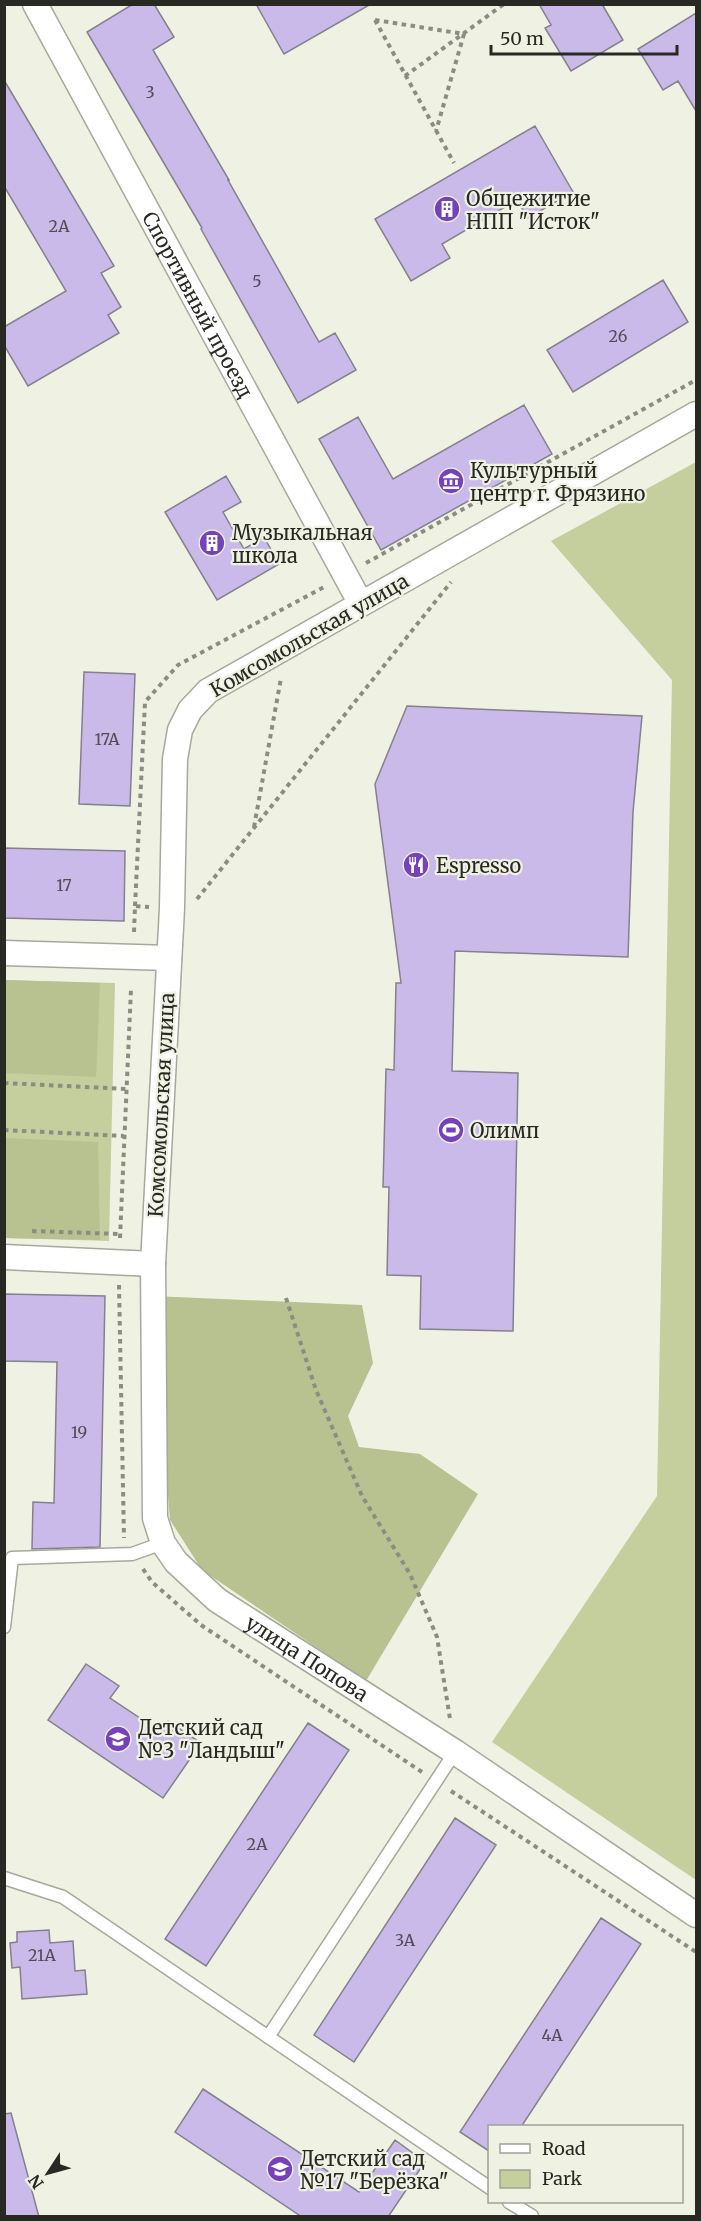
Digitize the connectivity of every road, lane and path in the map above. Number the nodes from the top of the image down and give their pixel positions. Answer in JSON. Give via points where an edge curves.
{"nodes":[{"id":1,"x":35,"y":4,"type":"edge"},
{"id":2,"x":504,"y":4,"type":"edge"},
{"id":3,"x":464,"y":34,"type":"junction"},
{"id":4,"x":405,"y":76,"type":"junction"},
{"id":5,"x":436,"y":131,"type":"junction"},
{"id":6,"x":454,"y":163,"type":"dead end"},
{"id":7,"x":696,"y":414,"type":"edge"},
{"id":8,"x":457,"y":575,"type":"dead end"},
{"id":9,"x":361,"y":604,"type":"junction"},
{"id":10,"x":289,"y":674,"type":"dead end"},
{"id":11,"x":254,"y":828,"type":"junction"},
{"id":12,"x":172,"y":908,"type":"junction"},
{"id":13,"x":134,"y":940,"type":"dead end"},
{"id":14,"x":4,"y":953,"type":"edge"},
{"id":15,"x":169,"y":958,"type":"junction"},
{"id":16,"x":131,"y":989,"type":"dead end"},
{"id":17,"x":4,"y":1083,"type":"edge"},
{"id":18,"x":127,"y":1089,"type":"junction"},
{"id":19,"x":4,"y":1130,"type":"edge"},
{"id":20,"x":124,"y":1136,"type":"junction"},
{"id":21,"x":28,"y":1231,"type":"dead end"},
{"id":22,"x":120,"y":1234,"type":"junction"},
{"id":23,"x":4,"y":1257,"type":"edge"},
{"id":24,"x":119,"y":1262,"type":"junction"},
{"id":25,"x":153,"y":1264,"type":"junction"},
{"id":26,"x":286,"y":1298,"type":"dead end"},
{"id":27,"x":163,"y":1543,"type":"junction"},
{"id":28,"x":132,"y":1554,"type":"junction"},
{"id":29,"x":4,"y":1627,"type":"edge"},
{"id":30,"x":455,"y":1752,"type":"junction"},
{"id":31,"x":436,"y":1782,"type":"junction"},
{"id":32,"x":4,"y":1878,"type":"edge"},
{"id":33,"x":696,"y":1915,"type":"edge"},
{"id":34,"x":696,"y":1952,"type":"edge"},
{"id":35,"x":268,"y":2037,"type":"junction"},
{"id":36,"x":488,"y":2187,"type":"edge"},
{"id":37,"x":511,"y":2203,"type":"edge"},
{"id":38,"x":532,"y":2217,"type":"edge"}],
"edges":[{"from":1,"to":9,"type":"street","name":"Спортивный проезд"},
{"from":2,"to":3,"type":"path"},
{"from":3,"to":4,"type":"path"},
{"from":3,"to":4,"type":"path","via":[[375,20]]},
{"from":3,"to":5,"type":"path"},
{"from":4,"to":5,"type":"path"},
{"from":5,"to":6,"type":"path"},
{"from":7,"to":9,"type":"street","name":"Комсомольская улица"},
{"from":8,"to":11,"type":"path"},
{"from":9,"to":12,"type":"street","name":"Комсомольская улица","via":[[208,691],[190,710],[180,730],[175,759]]},
{"from":10,"to":11,"type":"path","via":[[279,679]]},
{"from":11,"to":12,"type":"path","via":[[189,908]]},
{"from":12,"to":13,"type":"path","via":[[135,906]]},
{"from":12,"to":15,"type":"street","name":"Комсомольская улица"},
{"from":14,"to":15,"type":"street"},
{"from":15,"to":25,"type":"street","name":"Комсомольская улица"},
{"from":16,"to":18,"type":"path"},
{"from":17,"to":18,"type":"path"},
{"from":18,"to":20,"type":"path"},
{"from":19,"to":20,"type":"path"},
{"from":20,"to":22,"type":"path"},
{"from":21,"to":22,"type":"path"},
{"from":22,"to":24,"type":"path"},
{"from":23,"to":24,"type":"street"},
{"from":24,"to":25,"type":"street"},
{"from":24,"to":28,"type":"path","via":[[124,1542]]},
{"from":25,"to":27,"type":"street","name":"улица Попова","via":[[155,1518]]},
{"from":26,"to":30,"type":"path","via":[[316,1390],[363,1496],[410,1574],[437,1637]]},
{"from":27,"to":28,"type":"lane"},
{"from":27,"to":30,"type":"street","name":"улица Попова","via":[[176,1562],[218,1600]]},
{"from":28,"to":29,"type":"lane","via":[[12,1558]]},
{"from":28,"to":31,"type":"path","via":[[152,1582],[201,1626]]},
{"from":30,"to":31,"type":"lane"},
{"from":30,"to":33,"type":"street","name":"улица Попова"},
{"from":31,"to":34,"type":"path"},
{"from":31,"to":35,"type":"lane"},
{"from":32,"to":35,"type":"lane","via":[[63,1897]]},
{"from":35,"to":36,"type":"lane"},
{"from":37,"to":38,"type":"lane"}]}
